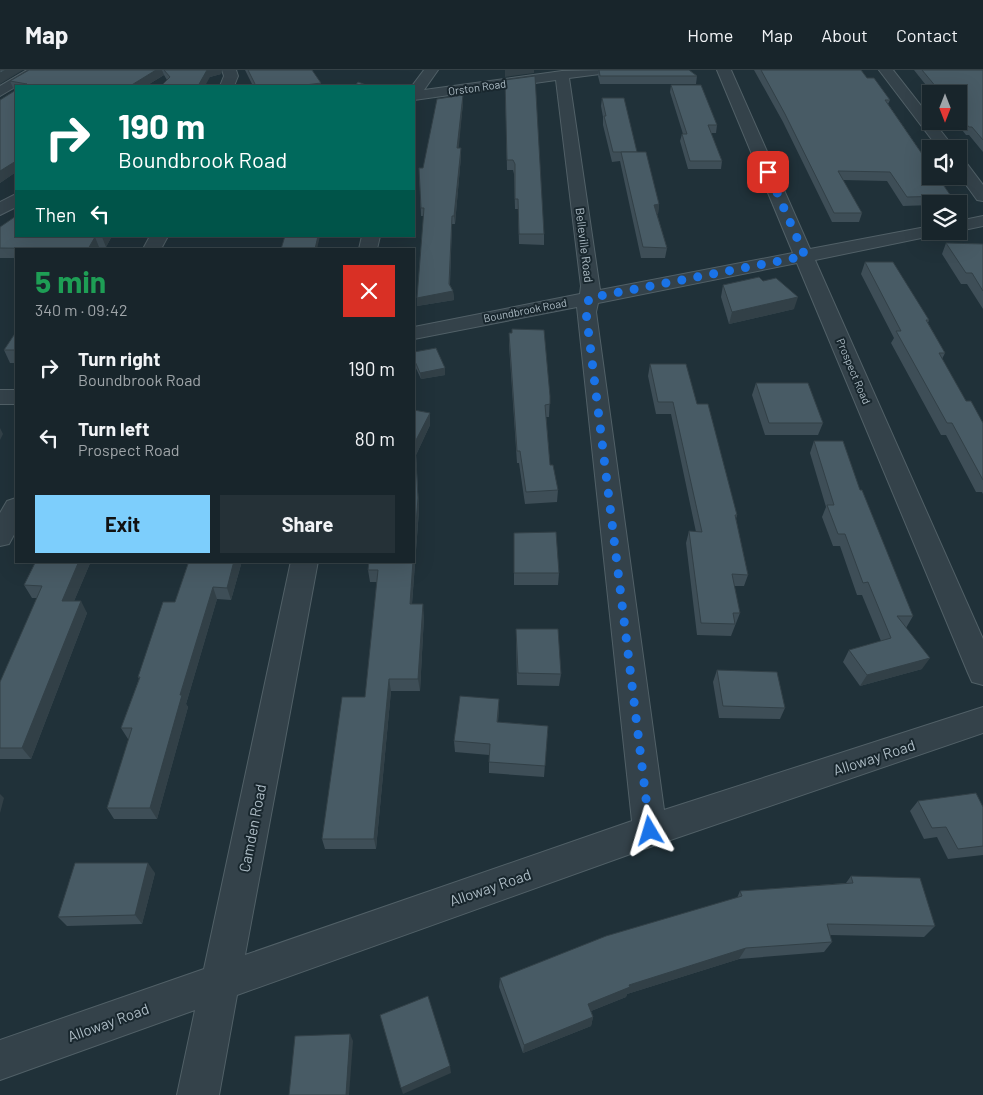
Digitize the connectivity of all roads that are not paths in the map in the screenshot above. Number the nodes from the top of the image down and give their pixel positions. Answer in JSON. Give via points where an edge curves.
{"nodes":[{"id":1,"x":37,"y":70,"type":"edge"},
{"id":2,"x":229,"y":70,"type":"edge"},
{"id":3,"x":431,"y":70,"type":"edge"},
{"id":4,"x":600,"y":70,"type":"edge"},
{"id":5,"x":724,"y":70,"type":"edge"},
{"id":6,"x":886,"y":70,"type":"edge"},
{"id":7,"x":562,"y":75,"type":"junction"},
{"id":8,"x":227,"y":85,"type":"edge"},
{"id":9,"x":0,"y":92,"type":"edge"},
{"id":10,"x":415,"y":94,"type":"edge"},
{"id":11,"x":415,"y":95,"type":"edge"},
{"id":12,"x":940,"y":140,"type":"edge"},
{"id":13,"x":967,"y":175,"type":"edge"},
{"id":14,"x":983,"y":196,"type":"edge"},
{"id":15,"x":15,"y":200,"type":"edge"},
{"id":16,"x":0,"y":210,"type":"edge"},
{"id":17,"x":983,"y":221,"type":"edge"},
{"id":18,"x":967,"y":224,"type":"edge"},
{"id":19,"x":922,"y":233,"type":"edge"},
{"id":20,"x":805,"y":256,"type":"junction"},
{"id":21,"x":589,"y":298,"type":"junction"},
{"id":22,"x":415,"y":333,"type":"edge"},
{"id":23,"x":0,"y":397,"type":"edge"},
{"id":24,"x":15,"y":397,"type":"edge"},
{"id":25,"x":15,"y":509,"type":"edge"},
{"id":26,"x":0,"y":537,"type":"edge"},
{"id":27,"x":305,"y":563,"type":"edge"},
{"id":28,"x":983,"y":673,"type":"edge"},
{"id":29,"x":983,"y":720,"type":"edge"},
{"id":30,"x":650,"y":831,"type":"junction"},
{"id":31,"x":221,"y":982,"type":"junction"},
{"id":32,"x":0,"y":1060,"type":"edge"},
{"id":33,"x":198,"y":1095,"type":"edge"}],
"edges":[{"from":1,"to":9,"type":"street"},
{"from":2,"to":8,"type":"street"},
{"from":3,"to":10,"type":"street"},
{"from":4,"to":7,"type":"street","name":"Orston Road"},
{"from":5,"to":20,"type":"street","name":"Prospect Road"},
{"from":6,"to":12,"type":"street"},
{"from":7,"to":11,"type":"street","name":"Orston Road"},
{"from":7,"to":21,"type":"street","name":"Belleville Road","via":[[591,286]]},
{"from":13,"to":14,"type":"street"},
{"from":15,"to":16,"type":"street"},
{"from":17,"to":18,"type":"street"},
{"from":19,"to":20,"type":"street","name":"Boundbrook Road"},
{"from":20,"to":21,"type":"street","name":"Boundbrook Road"},
{"from":20,"to":28,"type":"street","name":"Prospect Road"},
{"from":21,"to":22,"type":"street","name":"Boundbrook Road"},
{"from":21,"to":30,"type":"street","name":"Belleville Road","via":[[586,312]]},
{"from":23,"to":24,"type":"street"},
{"from":25,"to":26,"type":"street"},
{"from":27,"to":31,"type":"street","name":"Camden Road"},
{"from":29,"to":30,"type":"street","name":"Alloway Road"},
{"from":30,"to":31,"type":"street","name":"Alloway Road"},
{"from":31,"to":32,"type":"street","name":"Alloway Road"},
{"from":31,"to":33,"type":"street","name":"Camden Road"}]}
